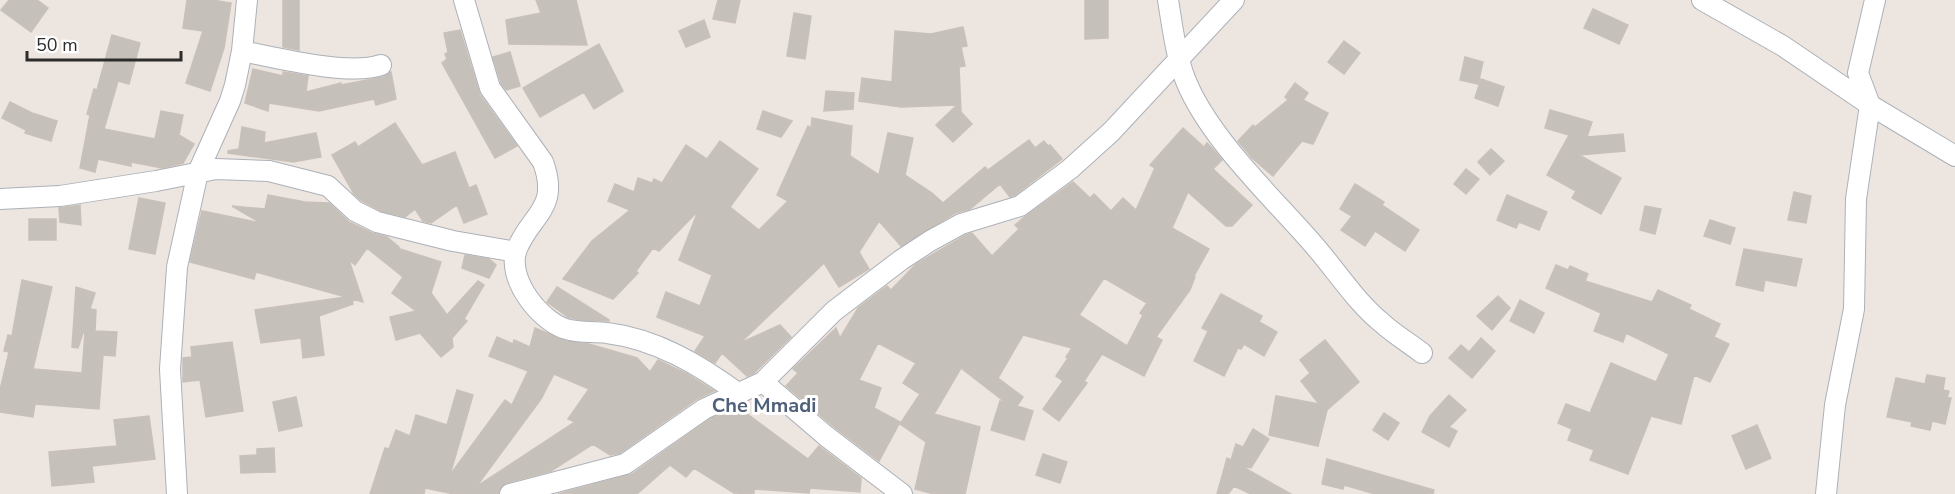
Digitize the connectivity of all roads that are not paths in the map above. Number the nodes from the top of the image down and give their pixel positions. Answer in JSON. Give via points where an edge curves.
{"nodes":[{"id":1,"x":247,"y":0,"type":"edge"},
{"id":2,"x":464,"y":0,"type":"edge"},
{"id":3,"x":1168,"y":0,"type":"edge"},
{"id":4,"x":1234,"y":0,"type":"edge"},
{"id":5,"x":1702,"y":0,"type":"edge"},
{"id":6,"x":1875,"y":0,"type":"edge"},
{"id":7,"x":242,"y":51,"type":"junction"},
{"id":8,"x":1178,"y":59,"type":"junction"},
{"id":9,"x":381,"y":65,"type":"dead end"},
{"id":10,"x":1870,"y":105,"type":"junction"},
{"id":11,"x":1955,"y":156,"type":"edge"},
{"id":12,"x":198,"y":172,"type":"junction"},
{"id":13,"x":0,"y":199,"type":"edge"},
{"id":14,"x":516,"y":252,"type":"junction"},
{"id":15,"x":1422,"y":353,"type":"dead end"},
{"id":16,"x":763,"y":382,"type":"junction"},
{"id":17,"x":739,"y":394,"type":"junction"},
{"id":18,"x":177,"y":494,"type":"edge"},
{"id":19,"x":510,"y":494,"type":"edge"},
{"id":20,"x":902,"y":494,"type":"edge"},
{"id":21,"x":1826,"y":494,"type":"edge"}],
"edges":[{"from":1,"to":7,"type":"street"},
{"from":2,"to":14,"type":"street","via":[[490,88],[543,162],[546,172],[548,196],[544,207]]},
{"from":3,"to":8,"type":"street"},
{"from":4,"to":8,"type":"street"},
{"from":5,"to":10,"type":"street","via":[[1783,46]]},
{"from":6,"to":10,"type":"street","via":[[1858,73]]},
{"from":7,"to":9,"type":"street","via":[[300,63],[362,69]]},
{"from":7,"to":12,"type":"street","via":[[230,101]]},
{"from":8,"to":15,"type":"street","via":[[1197,103],[1234,155],[1367,309]]},
{"from":8,"to":16,"type":"street","via":[[1070,170],[1020,206],[961,224],[901,260],[834,311]]},
{"from":10,"to":11,"type":"street"},
{"from":10,"to":21,"type":"street","via":[[1856,199],[1854,309],[1835,405]]},
{"from":12,"to":13,"type":"street","via":[[70,195]]},
{"from":12,"to":14,"type":"street","via":[[269,171],[322,184],[355,211],[377,222]]},
{"from":12,"to":18,"type":"street","via":[[177,267],[173,305],[170,369]]},
{"from":14,"to":17,"type":"street","via":[[516,267],[524,291],[555,325],[608,333],[665,349]]},
{"from":16,"to":17,"type":"street"},
{"from":16,"to":20,"type":"street"},
{"from":17,"to":19,"type":"street","via":[[697,413],[625,464]]}]}
